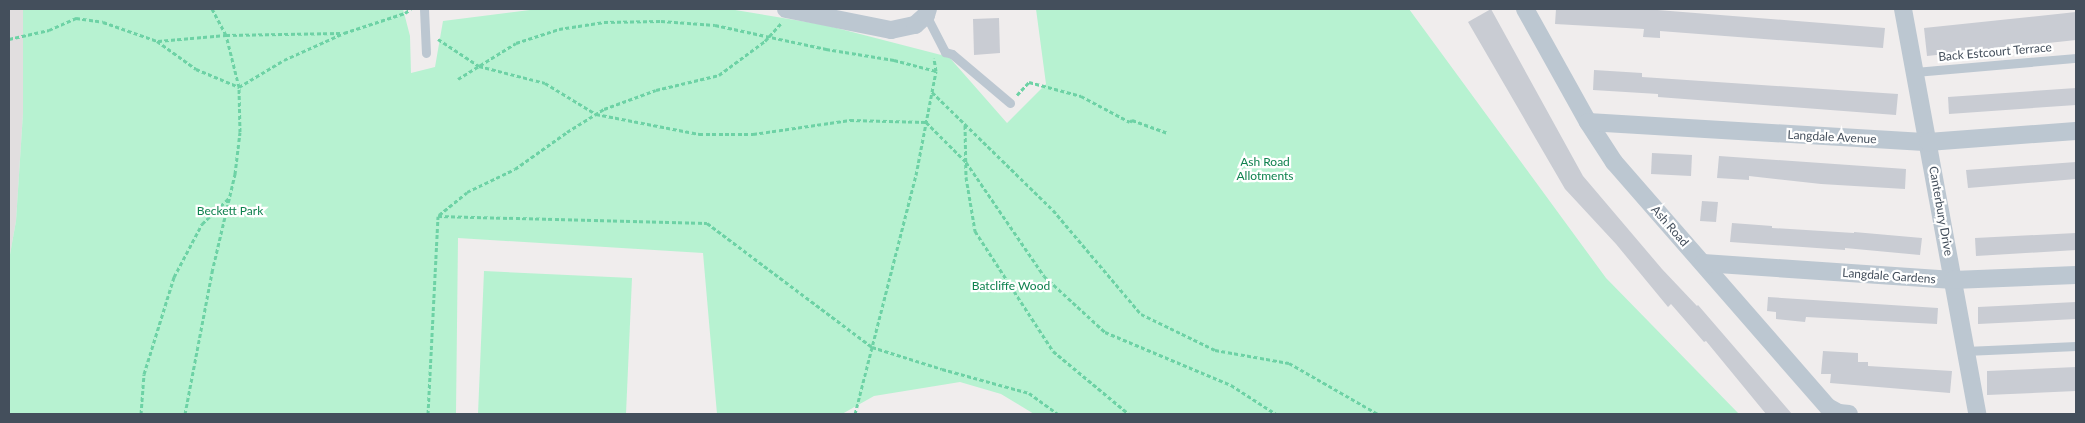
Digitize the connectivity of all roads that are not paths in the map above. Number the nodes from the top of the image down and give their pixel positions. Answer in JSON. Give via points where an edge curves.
{"nodes":[{"id":1,"x":424,"y":9,"type":"edge"},
{"id":2,"x":789,"y":9,"type":"edge"},
{"id":3,"x":1525,"y":9,"type":"edge"},
{"id":4,"x":1903,"y":9,"type":"edge"},
{"id":5,"x":927,"y":12,"type":"edge"},
{"id":6,"x":426,"y":53,"type":"dead end"},
{"id":7,"x":2076,"y":58,"type":"edge"},
{"id":8,"x":1915,"y":72,"type":"junction"},
{"id":9,"x":1010,"y":103,"type":"road end"},
{"id":10,"x":1588,"y":122,"type":"junction"},
{"id":11,"x":2076,"y":131,"type":"edge"},
{"id":12,"x":1928,"y":142,"type":"junction"},
{"id":13,"x":1702,"y":263,"type":"junction"},
{"id":14,"x":2076,"y":275,"type":"edge"},
{"id":15,"x":1954,"y":280,"type":"junction"},
{"id":16,"x":2076,"y":346,"type":"edge"},
{"id":17,"x":1965,"y":351,"type":"junction"},
{"id":18,"x":1835,"y":413,"type":"edge"},
{"id":19,"x":1977,"y":414,"type":"edge"}],
"edges":[{"from":1,"to":6,"type":"lane"},
{"from":2,"to":5,"type":"street","via":[[900,30],[911,27]]},
{"from":3,"to":10,"type":"street","name":"Ash Road"},
{"from":4,"to":8,"type":"street","name":"Canterbury Drive"},
{"from":5,"to":9,"type":"lane","via":[[945,52],[952,54]]},
{"from":7,"to":8,"type":"lane","name":"Back Estcourt Terrace"},
{"from":8,"to":12,"type":"street","name":"Canterbury Drive"},
{"from":10,"to":12,"type":"street","name":"Langdale Avenue"},
{"from":10,"to":13,"type":"street","name":"Ash Road","via":[[1614,162]]},
{"from":11,"to":12,"type":"street","name":"Langdale Avenue"},
{"from":12,"to":15,"type":"street","name":"Canterbury Drive"},
{"from":13,"to":15,"type":"street","name":"Langdale Gardens"},
{"from":13,"to":18,"type":"street","name":"Ash Road"},
{"from":14,"to":15,"type":"street","name":"Langdale Gardens"},
{"from":15,"to":17,"type":"street","name":"Canterbury Drive"},
{"from":16,"to":17,"type":"lane"},
{"from":17,"to":19,"type":"street","name":"Canterbury Drive"}]}
